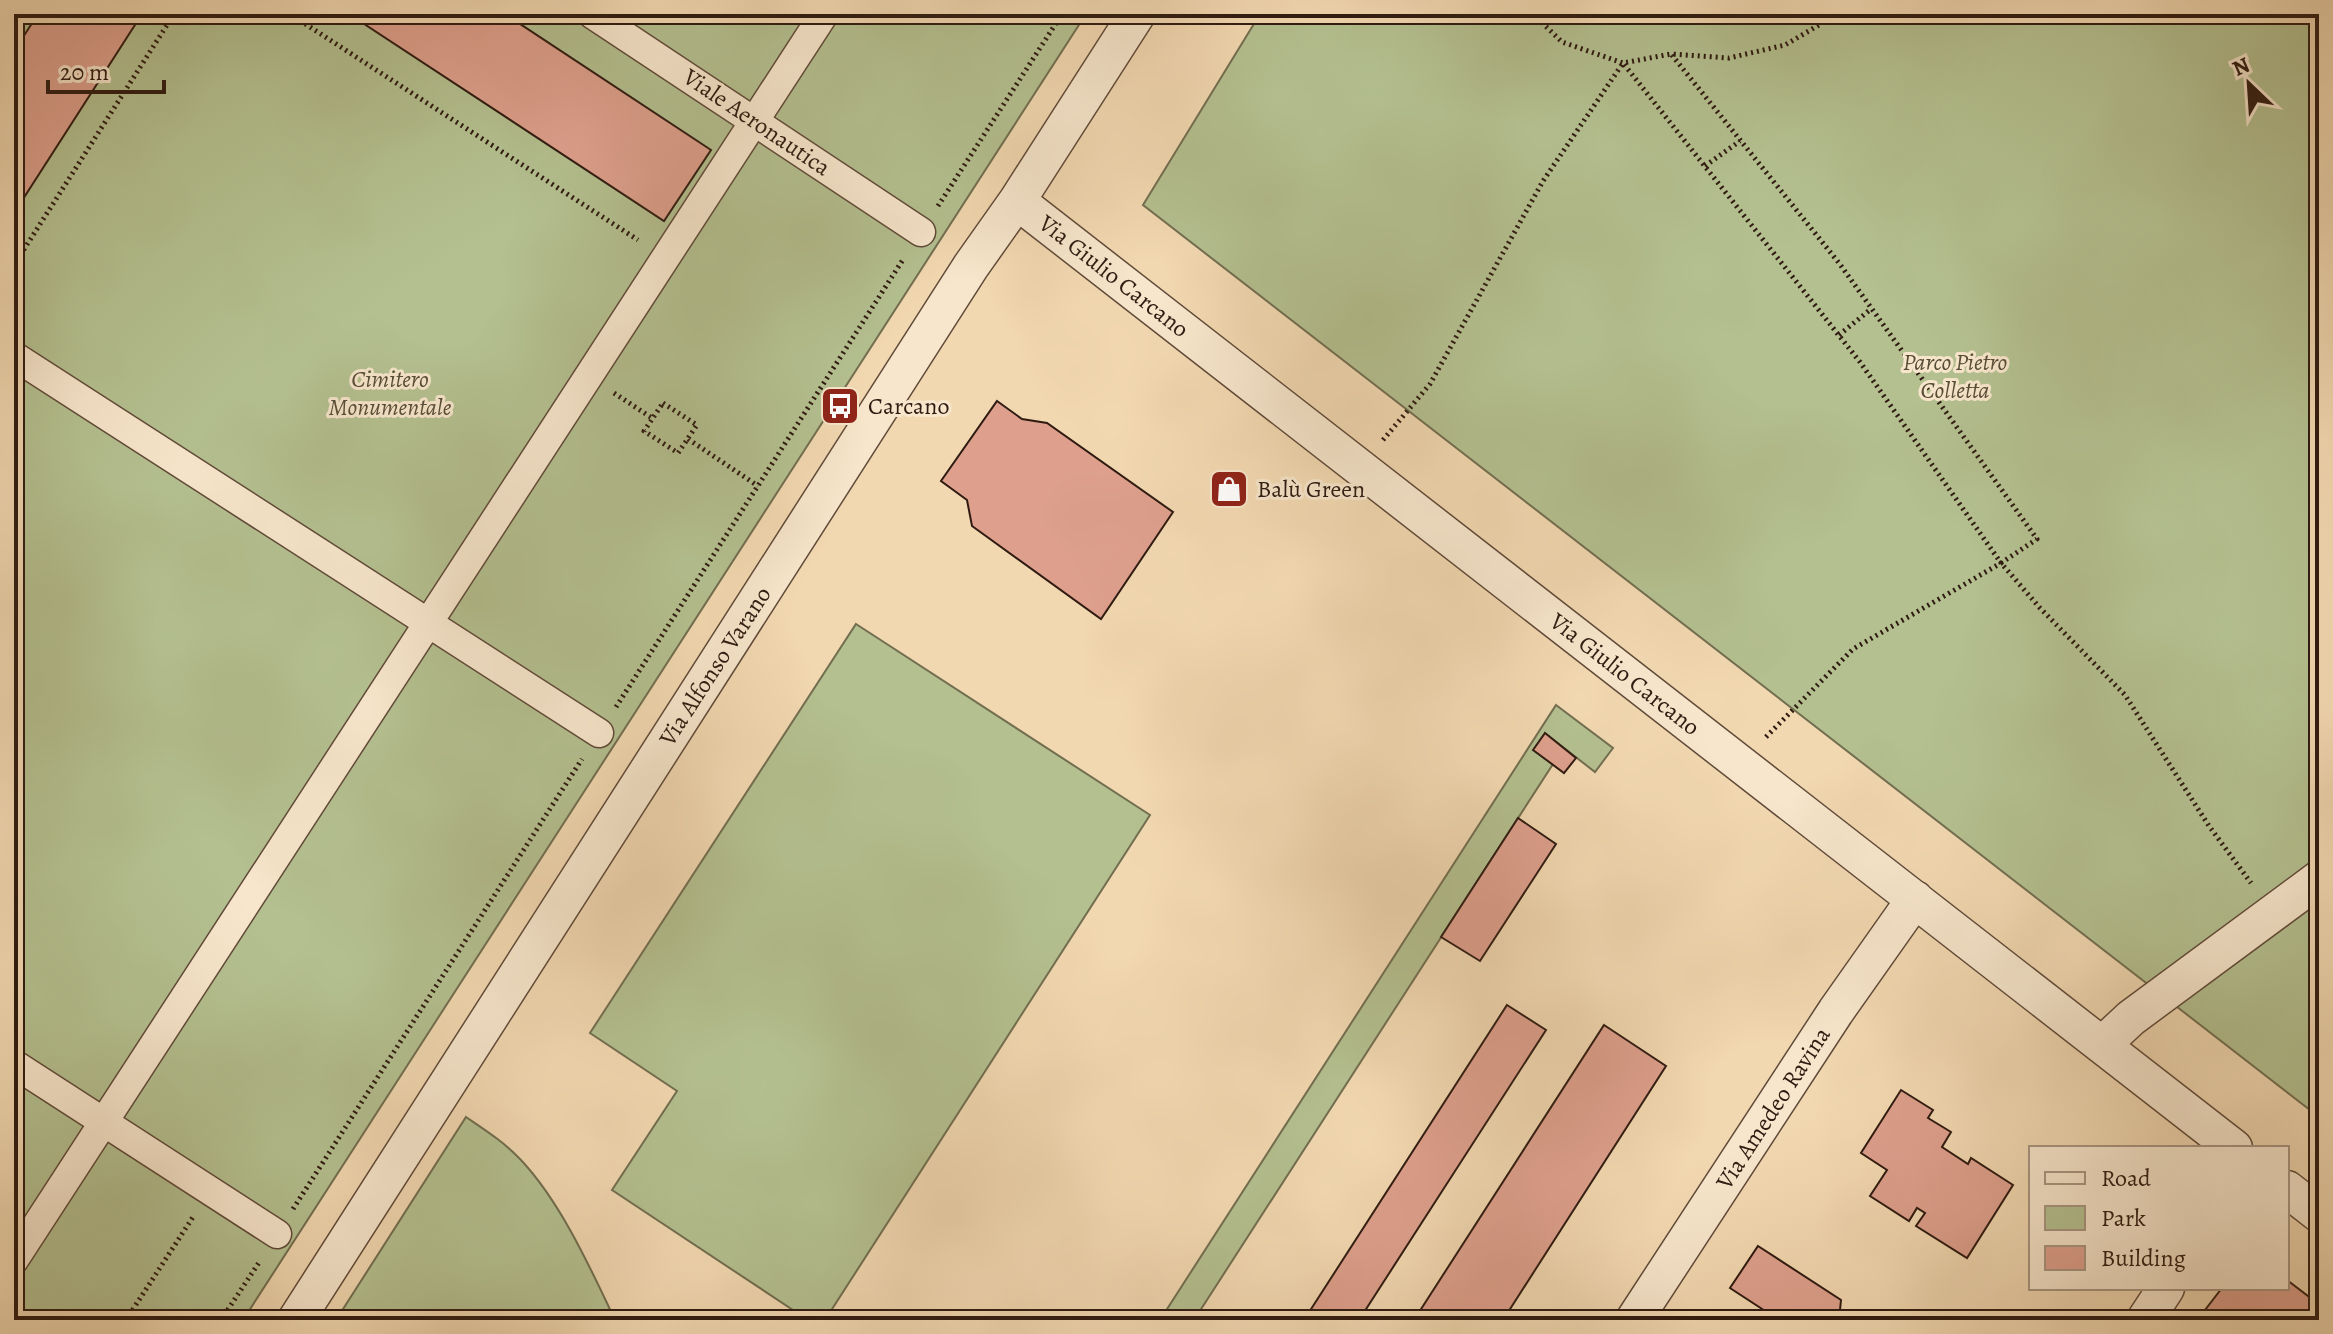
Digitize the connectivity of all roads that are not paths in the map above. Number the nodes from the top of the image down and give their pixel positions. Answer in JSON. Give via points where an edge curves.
{"nodes":[{"id":1,"x":592,"y":14,"type":"edge"},
{"id":2,"x":824,"y":14,"type":"edge"},
{"id":3,"x":1137,"y":14,"type":"edge"},
{"id":4,"x":757,"y":121,"type":"junction"},
{"id":5,"x":1017,"y":201,"type":"junction"},
{"id":6,"x":921,"y":232,"type":"road end"},
{"id":7,"x":14,"y":356,"type":"edge"},
{"id":8,"x":429,"y":623,"type":"junction"},
{"id":9,"x":599,"y":733,"type":"road end"},
{"id":10,"x":2319,"y":879,"type":"edge"},
{"id":11,"x":1915,"y":899,"type":"junction"},
{"id":12,"x":2102,"y":1045,"type":"junction"},
{"id":13,"x":14,"y":1064,"type":"edge"},
{"id":14,"x":103,"y":1121,"type":"junction"},
{"id":15,"x":2231,"y":1146,"type":"edge"},
{"id":16,"x":2289,"y":1191,"type":"edge"},
{"id":17,"x":2319,"y":1214,"type":"edge"},
{"id":18,"x":277,"y":1234,"type":"road end"},
{"id":19,"x":14,"y":1260,"type":"edge"},
{"id":20,"x":2165,"y":1290,"type":"edge"},
{"id":21,"x":296,"y":1320,"type":"edge"},
{"id":22,"x":1634,"y":1320,"type":"edge"},
{"id":23,"x":2145,"y":1320,"type":"edge"}],
"edges":[{"from":1,"to":4,"type":"street","name":"Viale Aeronautica"},
{"from":2,"to":4,"type":"street"},
{"from":3,"to":5,"type":"street","name":"Via Alfonso Varano"},
{"from":4,"to":6,"type":"street","name":"Viale Aeronautica"},
{"from":4,"to":8,"type":"street"},
{"from":5,"to":11,"type":"street","name":"Via Giulio Carcano"},
{"from":5,"to":21,"type":"street","name":"Via Alfonso Varano"},
{"from":7,"to":8,"type":"street"},
{"from":8,"to":9,"type":"street"},
{"from":8,"to":14,"type":"street"},
{"from":10,"to":12,"type":"street"},
{"from":11,"to":12,"type":"street","name":"Via Giulio Carcano"},
{"from":11,"to":22,"type":"street","name":"Via Amedeo Ravina"},
{"from":12,"to":15,"type":"street","name":"Via Giulio Carcano"},
{"from":13,"to":14,"type":"street"},
{"from":14,"to":18,"type":"street"},
{"from":14,"to":19,"type":"street"},
{"from":16,"to":17,"type":"street"},
{"from":20,"to":23,"type":"street"}]}
